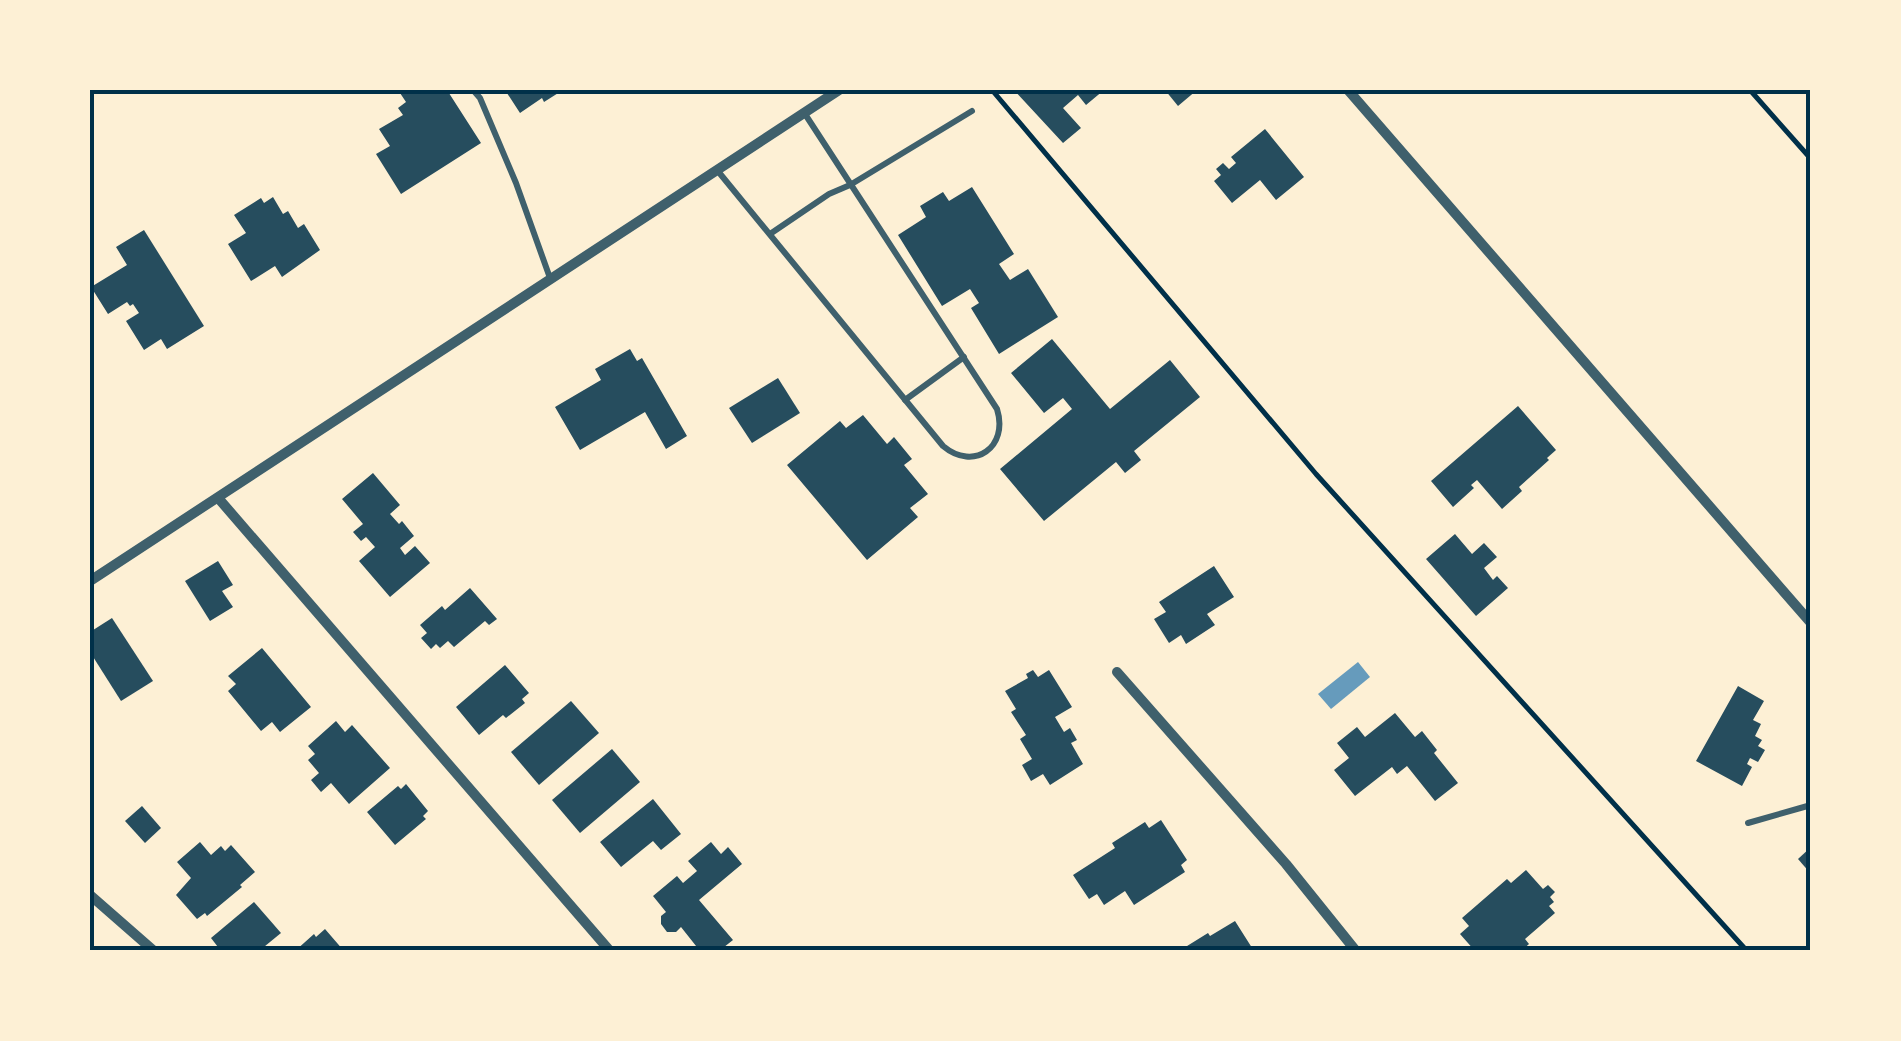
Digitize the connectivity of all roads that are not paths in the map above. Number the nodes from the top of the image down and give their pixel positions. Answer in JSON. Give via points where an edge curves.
{"nodes":[{"id":1,"x":473,"y":90,"type":"edge"},
{"id":2,"x":838,"y":90,"type":"edge"},
{"id":3,"x":1348,"y":90,"type":"edge"},
{"id":4,"x":972,"y":111,"type":"dead end"},
{"id":5,"x":804,"y":112,"type":"junction"},
{"id":6,"x":717,"y":170,"type":"junction"},
{"id":7,"x":850,"y":186,"type":"junction"},
{"id":8,"x":770,"y":234,"type":"junction"},
{"id":9,"x":551,"y":280,"type":"junction"},
{"id":10,"x":964,"y":358,"type":"junction"},
{"id":11,"x":905,"y":400,"type":"junction"},
{"id":12,"x":218,"y":498,"type":"junction"},
{"id":13,"x":90,"y":582,"type":"edge"},
{"id":14,"x":1811,"y":624,"type":"edge"},
{"id":15,"x":1117,"y":672,"type":"dead end"},
{"id":16,"x":1811,"y":805,"type":"edge"},
{"id":17,"x":1748,"y":823,"type":"dead end"},
{"id":18,"x":90,"y":894,"type":"edge"},
{"id":19,"x":154,"y":951,"type":"edge"},
{"id":20,"x":610,"y":951,"type":"edge"},
{"id":21,"x":1356,"y":951,"type":"edge"}],
"edges":[{"from":1,"to":9,"type":"lane"},
{"from":2,"to":5,"type":"street"},
{"from":3,"to":14,"type":"street"},
{"from":4,"to":7,"type":"lane"},
{"from":5,"to":6,"type":"street"},
{"from":5,"to":7,"type":"lane"},
{"from":6,"to":8,"type":"lane"},
{"from":6,"to":9,"type":"street"},
{"from":7,"to":8,"type":"lane"},
{"from":7,"to":10,"type":"lane"},
{"from":8,"to":11,"type":"lane"},
{"from":9,"to":12,"type":"street"},
{"from":10,"to":11,"type":"lane"},
{"from":10,"to":11,"type":"lane","via":[[1000,419],[997,440],[982,454],[951,453]]},
{"from":12,"to":13,"type":"street"},
{"from":12,"to":20,"type":"street"},
{"from":15,"to":21,"type":"street"},
{"from":16,"to":17,"type":"lane"},
{"from":18,"to":19,"type":"street"}]}
